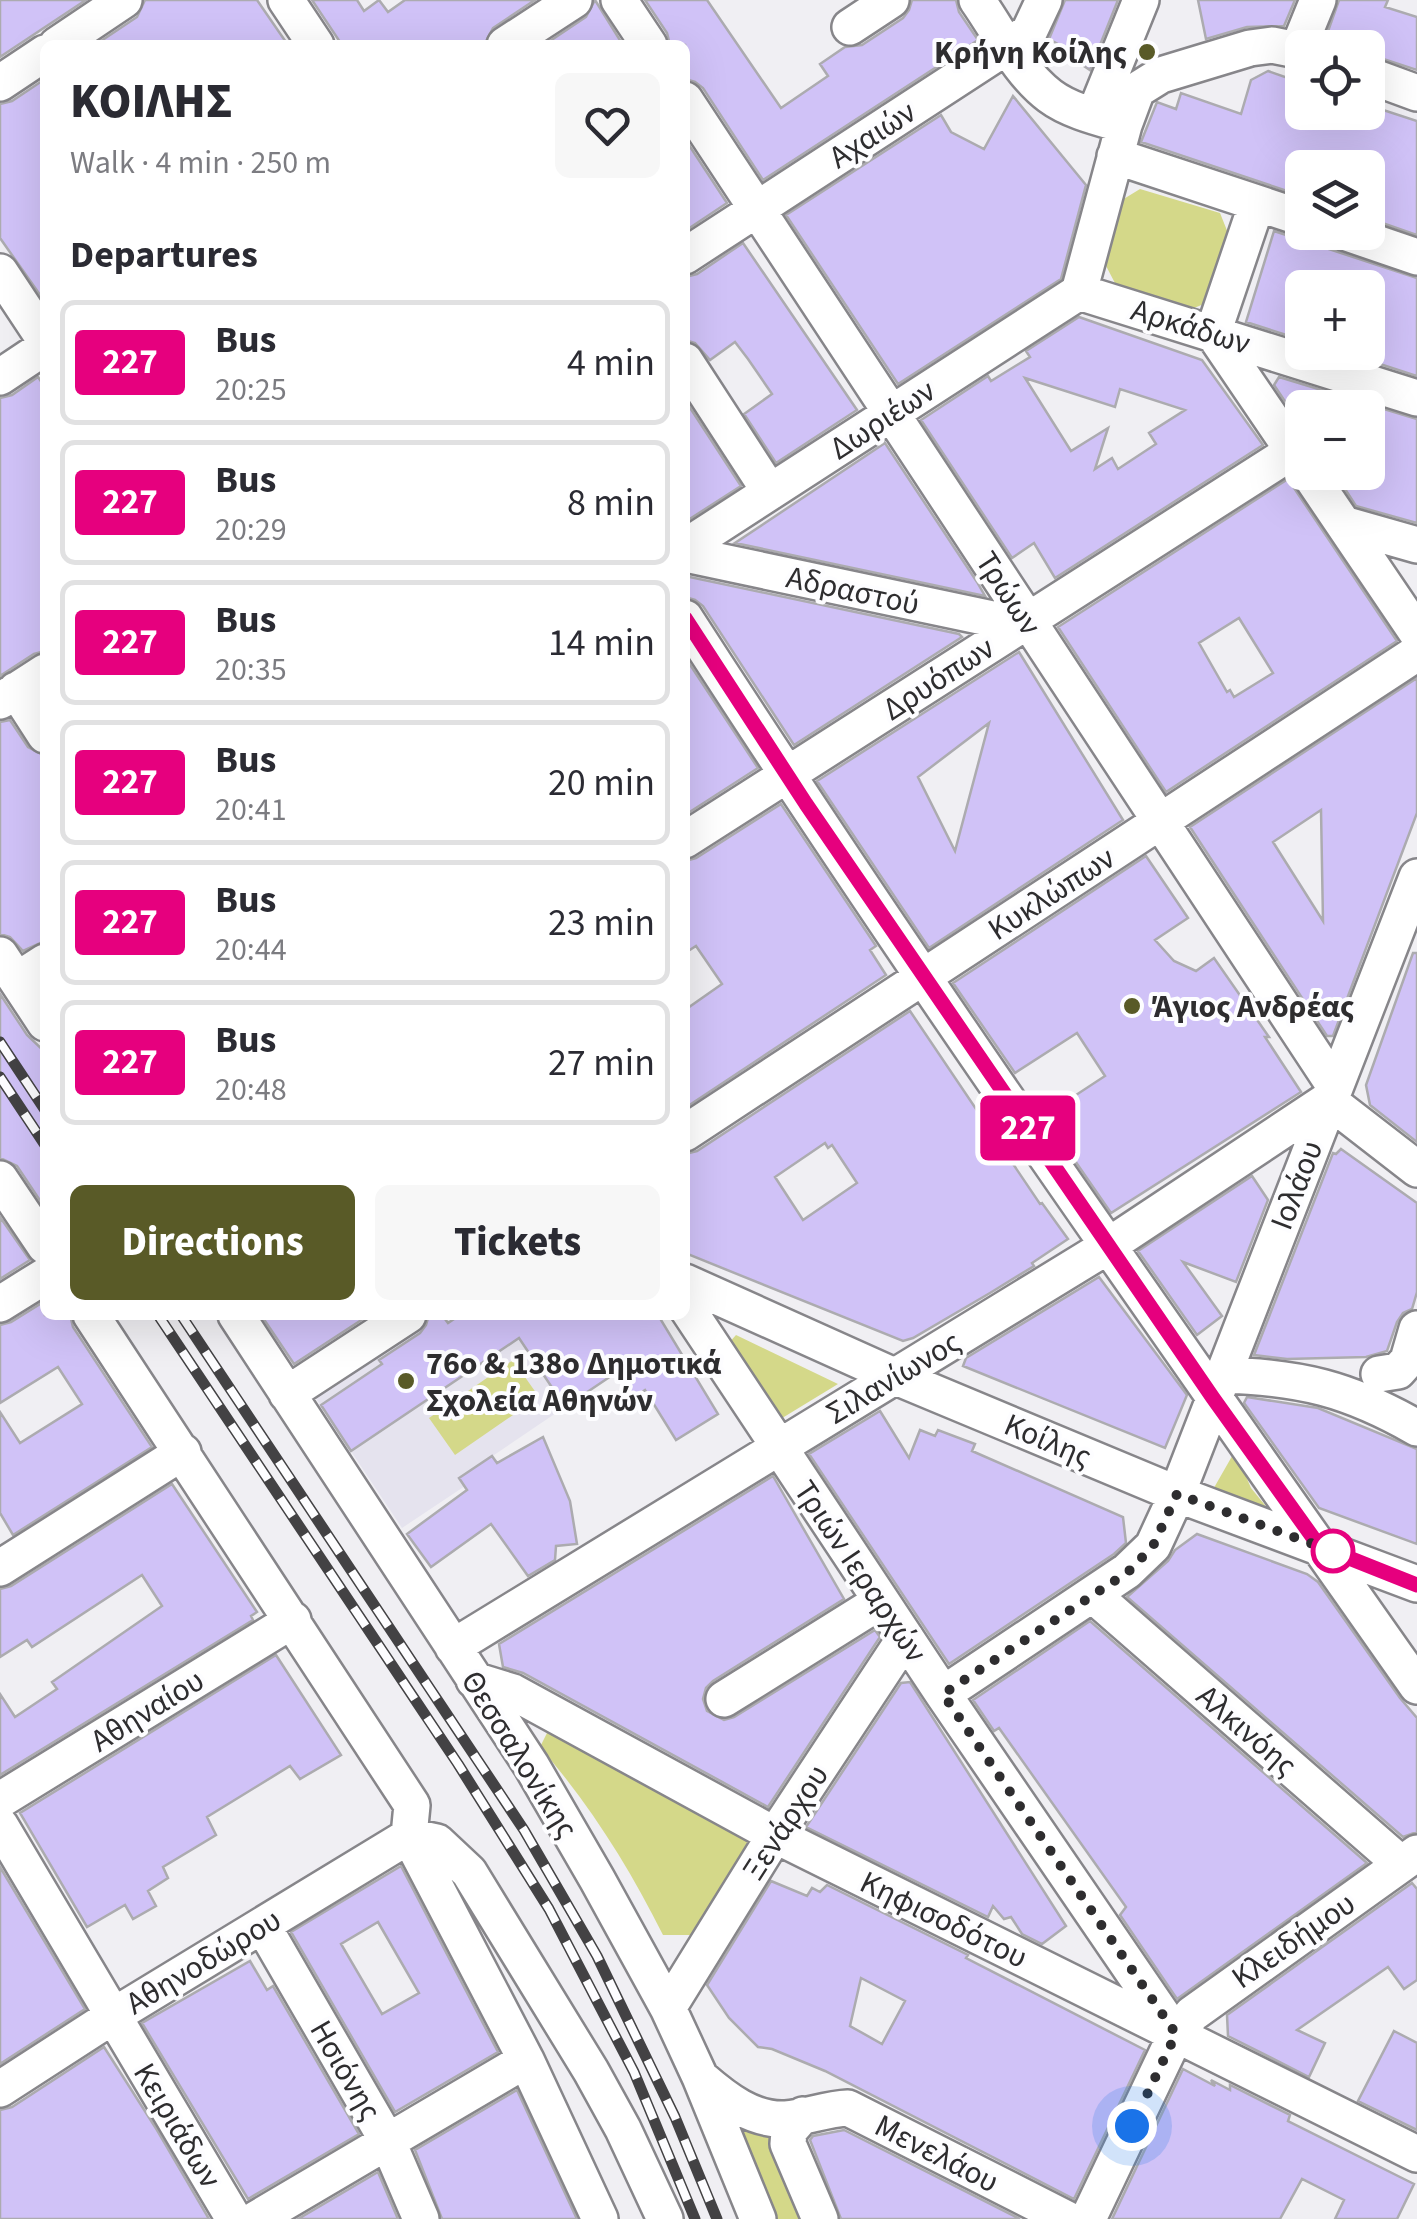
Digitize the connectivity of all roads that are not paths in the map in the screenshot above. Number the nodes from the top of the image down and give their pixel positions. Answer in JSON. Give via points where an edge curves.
{"nodes":[{"id":1,"x":124,"y":0,"type":"edge"},
{"id":2,"x":286,"y":0,"type":"edge"},
{"id":3,"x":574,"y":0,"type":"edge"},
{"id":4,"x":619,"y":0,"type":"edge"},
{"id":5,"x":891,"y":0,"type":"edge"},
{"id":6,"x":978,"y":0,"type":"edge"},
{"id":7,"x":1044,"y":0,"type":"edge"},
{"id":8,"x":1141,"y":0,"type":"edge"},
{"id":9,"x":1318,"y":0,"type":"edge"},
{"id":10,"x":850,"y":27,"type":"dead end"},
{"id":11,"x":1307,"y":30,"type":"edge"},
{"id":12,"x":64,"y":40,"type":"edge"},
{"id":13,"x":313,"y":40,"type":"edge"},
{"id":14,"x":513,"y":40,"type":"edge"},
{"id":15,"x":645,"y":40,"type":"edge"},
{"id":16,"x":1009,"y":45,"type":"junction"},
{"id":17,"x":1285,"y":48,"type":"edge"},
{"id":18,"x":40,"y":56,"type":"edge"},
{"id":19,"x":1385,"y":82,"type":"edge"},
{"id":20,"x":0,"y":83,"type":"edge"},
{"id":21,"x":1417,"y":94,"type":"edge"},
{"id":22,"x":690,"y":108,"type":"edge"},
{"id":23,"x":1111,"y":133,"type":"junction"},
{"id":24,"x":1257,"y":203,"type":"junction"},
{"id":25,"x":757,"y":209,"type":"junction"},
{"id":26,"x":1285,"y":212,"type":"edge"},
{"id":27,"x":1385,"y":246,"type":"edge"},
{"id":28,"x":690,"y":253,"type":"edge"},
{"id":29,"x":1417,"y":257,"type":"edge"},
{"id":30,"x":0,"y":272,"type":"edge"},
{"id":31,"x":1079,"y":292,"type":"junction"},
{"id":32,"x":40,"y":332,"type":"edge"},
{"id":33,"x":1214,"y":333,"type":"junction"},
{"id":34,"x":40,"y":351,"type":"edge"},
{"id":35,"x":690,"y":369,"type":"edge"},
{"id":36,"x":0,"y":377,"type":"edge"},
{"id":37,"x":1417,"y":398,"type":"edge"},
{"id":38,"x":891,"y":413,"type":"junction"},
{"id":39,"x":1285,"y":439,"type":"edge"},
{"id":40,"x":1285,"y":472,"type":"edge"},
{"id":41,"x":1321,"y":490,"type":"edge"},
{"id":42,"x":770,"y":492,"type":"junction"},
{"id":43,"x":1347,"y":525,"type":"junction"},
{"id":44,"x":1417,"y":545,"type":"edge"},
{"id":45,"x":690,"y":547,"type":"edge"},
{"id":46,"x":690,"y":551,"type":"edge"},
{"id":47,"x":1025,"y":623,"type":"junction"},
{"id":48,"x":690,"y":626,"type":"edge"},
{"id":49,"x":1417,"y":633,"type":"edge"},
{"id":50,"x":1417,"y":653,"type":"edge"},
{"id":51,"x":20,"y":688,"type":"edge"},
{"id":52,"x":40,"y":726,"type":"edge"},
{"id":53,"x":786,"y":775,"type":"junction"},
{"id":54,"x":1160,"y":822,"type":"junction"},
{"id":55,"x":690,"y":837,"type":"edge"},
{"id":56,"x":1417,"y":877,"type":"edge"},
{"id":57,"x":21,"y":965,"type":"edge"},
{"id":58,"x":924,"y":976,"type":"junction"},
{"id":59,"x":40,"y":1011,"type":"edge"},
{"id":60,"x":1331,"y":1093,"type":"junction"},
{"id":61,"x":690,"y":1130,"type":"edge"},
{"id":62,"x":1417,"y":1169,"type":"edge"},
{"id":63,"x":0,"y":1178,"type":"edge"},
{"id":64,"x":40,"y":1238,"type":"edge"},
{"id":65,"x":1108,"y":1246,"type":"junction"},
{"id":66,"x":40,"y":1279,"type":"edge"},
{"id":67,"x":690,"y":1284,"type":"edge"},
{"id":68,"x":0,"y":1304,"type":"edge"},
{"id":69,"x":690,"y":1313,"type":"edge"},
{"id":70,"x":94,"y":1320,"type":"edge"},
{"id":71,"x":239,"y":1320,"type":"edge"},
{"id":72,"x":400,"y":1320,"type":"edge"},
{"id":73,"x":1417,"y":1329,"type":"edge"},
{"id":74,"x":1380,"y":1374,"type":"dead end"},
{"id":75,"x":894,"y":1376,"type":"junction"},
{"id":76,"x":1217,"y":1386,"type":"junction"},
{"id":77,"x":287,"y":1394,"type":"junction"},
{"id":78,"x":1417,"y":1428,"type":"edge"},
{"id":79,"x":779,"y":1447,"type":"junction"},
{"id":80,"x":182,"y":1452,"type":"junction"},
{"id":81,"x":1177,"y":1494,"type":"junction"},
{"id":82,"x":1319,"y":1546,"type":"junction"},
{"id":83,"x":3,"y":1557,"type":"edge"},
{"id":84,"x":1417,"y":1584,"type":"edge"},
{"id":85,"x":1092,"y":1595,"type":"junction"},
{"id":86,"x":880,"y":1600,"type":"junction"},
{"id":87,"x":293,"y":1620,"type":"junction"},
{"id":88,"x":905,"y":1638,"type":"junction"},
{"id":89,"x":452,"y":1647,"type":"junction"},
{"id":90,"x":474,"y":1680,"type":"junction"},
{"id":91,"x":1417,"y":1686,"type":"edge"},
{"id":92,"x":943,"y":1694,"type":"junction"},
{"id":93,"x":724,"y":1699,"type":"dead end"},
{"id":94,"x":0,"y":1800,"type":"edge"},
{"id":95,"x":0,"y":1825,"type":"edge"},
{"id":96,"x":775,"y":1835,"type":"junction"},
{"id":97,"x":408,"y":1836,"type":"junction"},
{"id":98,"x":1409,"y":1859,"type":"edge"},
{"id":99,"x":263,"y":1926,"type":"junction"},
{"id":100,"x":668,"y":2008,"type":"junction"},
{"id":101,"x":113,"y":2016,"type":"junction"},
{"id":102,"x":1176,"y":2034,"type":"junction"},
{"id":103,"x":526,"y":2060,"type":"junction"},
{"id":104,"x":700,"y":2077,"type":"junction"},
{"id":105,"x":0,"y":2089,"type":"edge"},
{"id":106,"x":803,"y":2115,"type":"junction"},
{"id":107,"x":388,"y":2142,"type":"junction"},
{"id":108,"x":1417,"y":2154,"type":"edge"},
{"id":109,"x":234,"y":2219,"type":"edge"},
{"id":110,"x":256,"y":2219,"type":"edge"},
{"id":111,"x":421,"y":2219,"type":"edge"},
{"id":112,"x":600,"y":2219,"type":"edge"},
{"id":113,"x":665,"y":2219,"type":"edge"},
{"id":114,"x":758,"y":2219,"type":"edge"},
{"id":115,"x":820,"y":2219,"type":"edge"},
{"id":116,"x":1067,"y":2219,"type":"edge"},
{"id":117,"x":1088,"y":2219,"type":"edge"}],
"edges":[{"from":1,"to":12,"type":"street"},
{"from":2,"to":13,"type":"street"},
{"from":3,"to":14,"type":"street"},
{"from":4,"to":15,"type":"street"},
{"from":5,"to":10,"type":"street"},
{"from":6,"to":16,"type":"street"},
{"from":7,"to":16,"type":"street","name":"Αχαιών","via":[[1029,32]]},
{"from":8,"to":23,"type":"street"},
{"from":9,"to":11,"type":"street"},
{"from":16,"to":23,"type":"street","via":[[1050,96]]},
{"from":16,"to":25,"type":"street","name":"Αχαιών"},
{"from":17,"to":23,"type":"street","via":[[1250,48],[1161,74],[1137,90]]},
{"from":18,"to":20,"type":"street"},
{"from":19,"to":21,"type":"street"},
{"from":22,"to":25,"type":"street","name":"Τρώων"},
{"from":23,"to":24,"type":"street"},
{"from":23,"to":31,"type":"street"},
{"from":24,"to":26,"type":"street"},
{"from":24,"to":33,"type":"street"},
{"from":25,"to":28,"type":"street","name":"Αχαιών"},
{"from":25,"to":38,"type":"street","name":"Τρώων"},
{"from":27,"to":29,"type":"street"},
{"from":30,"to":32,"type":"street"},
{"from":31,"to":33,"type":"street","name":"Αρκάδων"},
{"from":31,"to":38,"type":"street","name":"Δωριέων"},
{"from":33,"to":37,"type":"street","name":"Αρκάδων"},
{"from":33,"to":39,"type":"street"},
{"from":34,"to":36,"type":"street"},
{"from":35,"to":42,"type":"street"},
{"from":38,"to":42,"type":"street","name":"Δωριέων"},
{"from":38,"to":47,"type":"street","name":"Τρώων"},
{"from":40,"to":47,"type":"street","name":"Δρυόπων"},
{"from":41,"to":43,"type":"street"},
{"from":42,"to":45,"type":"street","name":"Δωριέων"},
{"from":43,"to":44,"type":"street"},
{"from":43,"to":49,"type":"street"},
{"from":46,"to":47,"type":"street","name":"Αδραστού"},
{"from":47,"to":53,"type":"street","name":"Δρυόπων"},
{"from":47,"to":54,"type":"street","name":"Τρώων"},
{"from":48,"to":53,"type":"street"},
{"from":50,"to":54,"type":"street","name":"Κυκλώπων"},
{"from":51,"to":52,"type":"street"},
{"from":53,"to":55,"type":"street","name":"Δρυόπων"},
{"from":53,"to":58,"type":"street"},
{"from":54,"to":58,"type":"street","name":"Κυκλώπων"},
{"from":54,"to":60,"type":"street","name":"Τρώων"},
{"from":56,"to":60,"type":"street","name":"Ιολάου"},
{"from":57,"to":59,"type":"street"},
{"from":58,"to":61,"type":"street","name":"Κυκλώπων"},
{"from":58,"to":65,"type":"street"},
{"from":60,"to":62,"type":"street","name":"Τρώων"},
{"from":60,"to":65,"type":"street","name":"Σιλανίωνος"},
{"from":60,"to":76,"type":"street","name":"Ιολάου"},
{"from":63,"to":64,"type":"street"},
{"from":65,"to":75,"type":"street","name":"Σιλανίωνος"},
{"from":65,"to":76,"type":"street"},
{"from":66,"to":68,"type":"street"},
{"from":67,"to":75,"type":"street","name":"Κοίλης"},
{"from":69,"to":79,"type":"street","name":"Τριών Ιεραρχών"},
{"from":70,"to":80,"type":"street"},
{"from":71,"to":77,"type":"street","name":"Θεσσαλονίκης"},
{"from":72,"to":77,"type":"street"},
{"from":73,"to":74,"type":"street","via":[[1408,1360],[1398,1371]]},
{"from":75,"to":79,"type":"street","name":"Σιλανίωνος"},
{"from":75,"to":81,"type":"street","name":"Κοίλης"},
{"from":76,"to":78,"type":"street","via":[[1305,1380]]},
{"from":76,"to":81,"type":"street","name":"Ιολάου"},
{"from":76,"to":82,"type":"street"},
{"from":77,"to":89,"type":"street","name":"Θεσσαλονίκης"},
{"from":79,"to":86,"type":"street","name":"Τριών Ιεραρχών"},
{"from":79,"to":89,"type":"street","name":"Σιλανίωνος"},
{"from":80,"to":83,"type":"street"},
{"from":80,"to":87,"type":"street"},
{"from":81,"to":82,"type":"street","name":"Κοίλης"},
{"from":81,"to":85,"type":"street","name":"Ιολάου","via":[[1153,1546]]},
{"from":82,"to":84,"type":"street","name":"Κοίλης"},
{"from":82,"to":91,"type":"street"},
{"from":85,"to":92,"type":"street","name":"Ιολάου"},
{"from":85,"to":98,"type":"street","name":"Αλκινόης"},
{"from":86,"to":88,"type":"street","name":"Τριών Ιεραρχών"},
{"from":86,"to":93,"type":"street"},
{"from":87,"to":94,"type":"street","name":"Αθηναίου"},
{"from":87,"to":97,"type":"street","via":[[412,1805]]},
{"from":88,"to":92,"type":"street","name":"Τριών Ιεραρχών"},
{"from":88,"to":96,"type":"street","name":"Ξενάρχου"},
{"from":89,"to":90,"type":"street","name":"Θεσσαλονίκης"},
{"from":90,"to":96,"type":"street","name":"Κηφισοδότου","via":[[513,1692]]},
{"from":90,"to":100,"type":"street","name":"Θεσσαλονίκης","via":[[531,1766]]},
{"from":92,"to":102,"type":"street","name":"Τριών Ιεραρχών"},
{"from":95,"to":101,"type":"street","name":"Κειριάδων"},
{"from":96,"to":100,"type":"street","name":"Ξενάρχου"},
{"from":96,"to":102,"type":"street","name":"Κηφισοδότου"},
{"from":97,"to":99,"type":"street","name":"Αθηνοδώρου"},
{"from":97,"to":103,"type":"street"},
{"from":97,"to":113,"type":"street","via":[[437,1842],[469,1872],[591,2071]]},
{"from":98,"to":102,"type":"street","name":"Κλειδήμου","via":[[1222,1990]]},
{"from":99,"to":101,"type":"street","name":"Αθηνοδώρου"},
{"from":99,"to":107,"type":"street","name":"Ησιόνης"},
{"from":100,"to":104,"type":"street","name":"Θεσσαλονίκης"},
{"from":101,"to":105,"type":"street","name":"Αθηνοδώρου"},
{"from":101,"to":109,"type":"street","name":"Κειριάδων"},
{"from":102,"to":108,"type":"street","name":"Κηφισοδότου"},
{"from":102,"to":117,"type":"street","name":"Κλειδήμου"},
{"from":103,"to":107,"type":"street"},
{"from":103,"to":112,"type":"street"},
{"from":104,"to":106,"type":"street","name":"Μενελάου","via":[[754,2113]]},
{"from":104,"to":114,"type":"street","name":"Θεσσαλονίκης"},
{"from":106,"to":115,"type":"street","via":[[788,2144]]},
{"from":106,"to":116,"type":"street","name":"Μενελάου","via":[[848,2108]]},
{"from":107,"to":110,"type":"street"},
{"from":107,"to":111,"type":"street","name":"Ησιόνης"}]}
